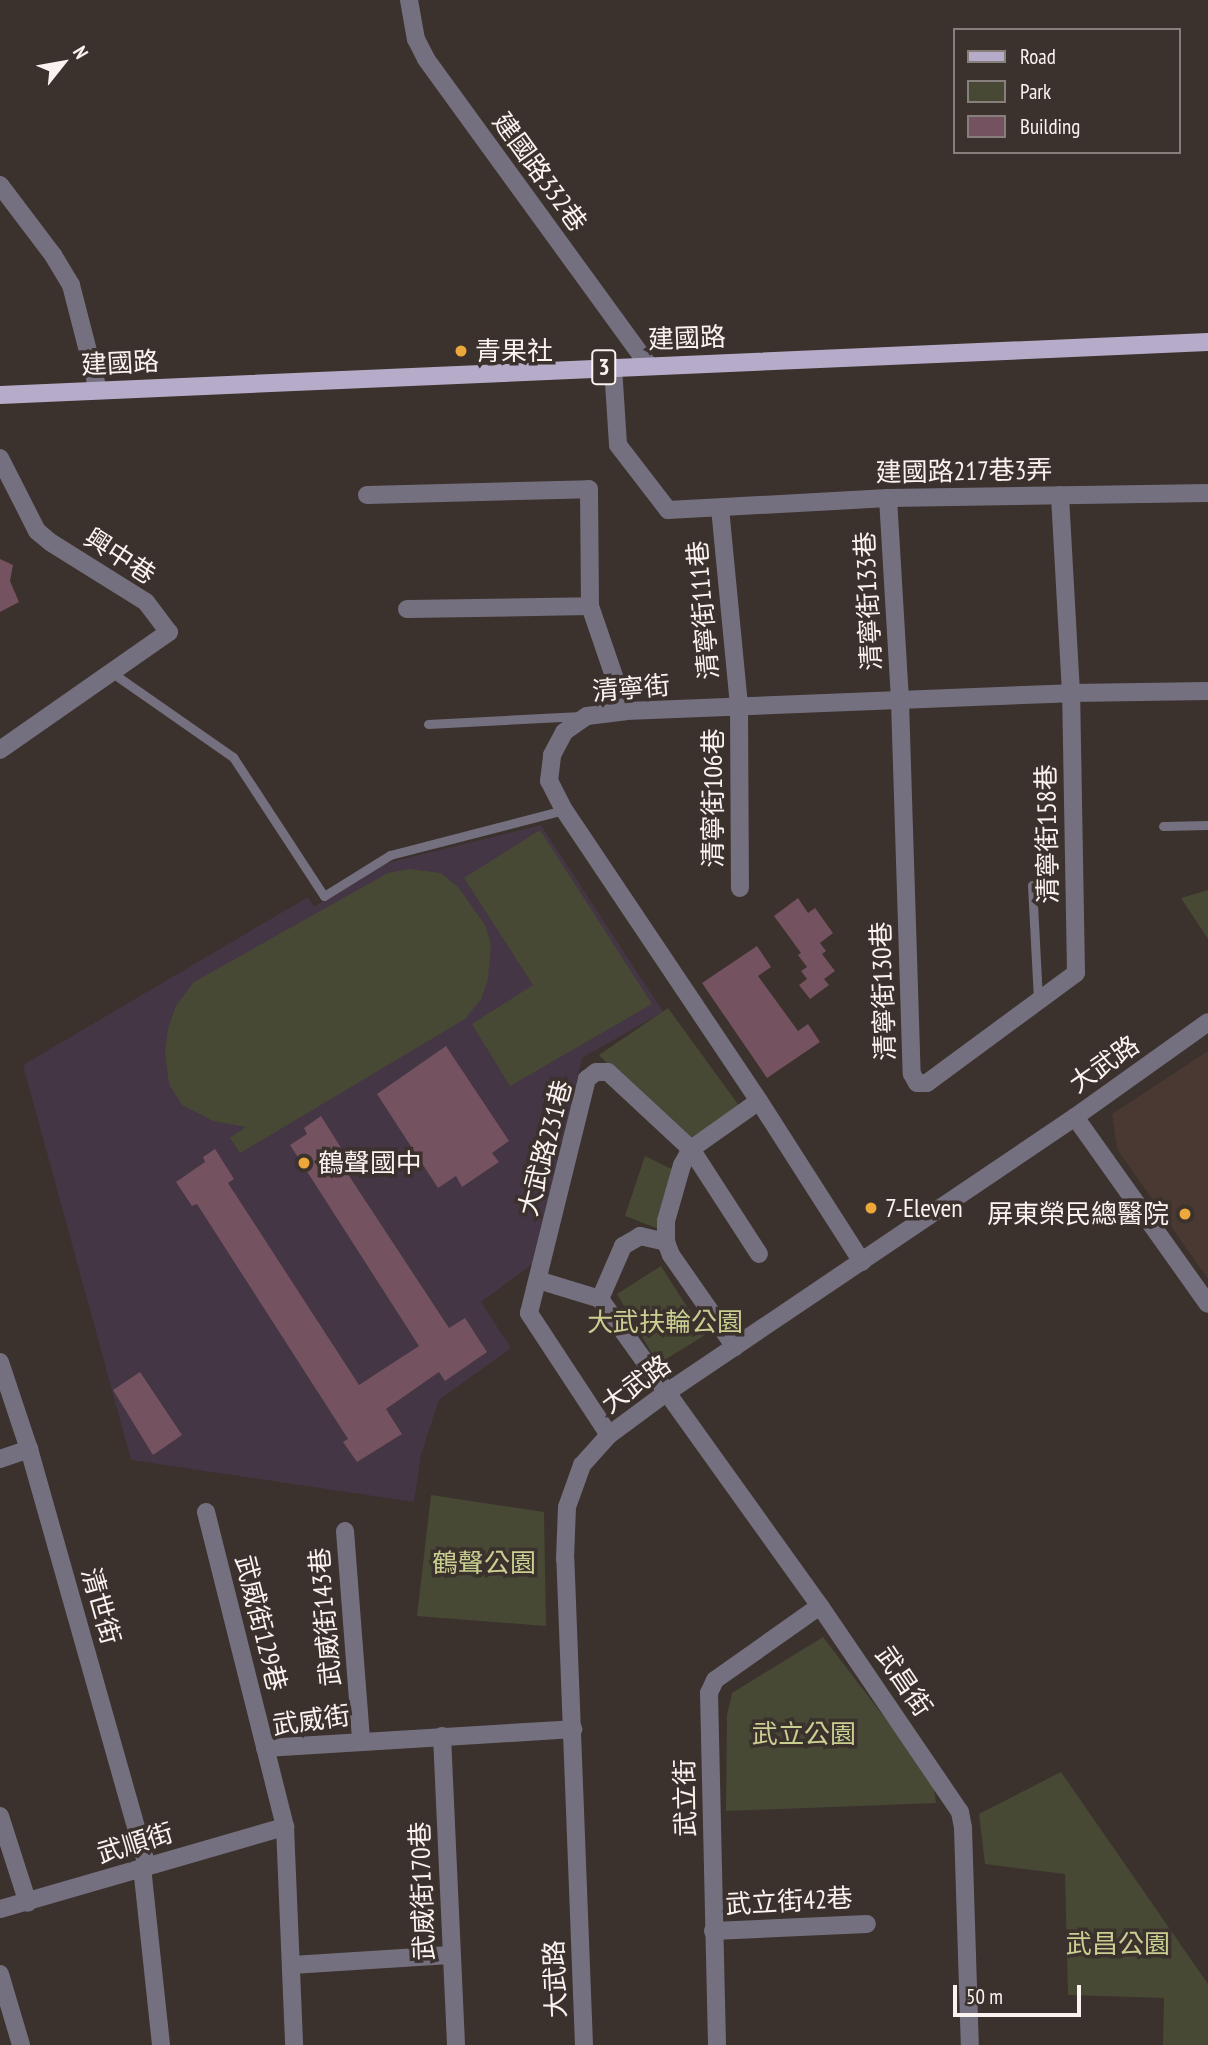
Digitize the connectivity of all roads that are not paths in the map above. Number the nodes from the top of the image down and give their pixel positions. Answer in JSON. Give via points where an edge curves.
{"nodes":[{"id":1,"x":409,"y":0,"type":"edge"},
{"id":2,"x":0,"y":185,"type":"edge"},
{"id":3,"x":1208,"y":342,"type":"edge"},
{"id":4,"x":649,"y":366,"type":"junction"},
{"id":5,"x":613,"y":367,"type":"junction"},
{"id":6,"x":98,"y":390,"type":"junction"},
{"id":7,"x":0,"y":395,"type":"edge"},
{"id":8,"x":0,"y":458,"type":"edge"},
{"id":9,"x":1208,"y":493,"type":"edge"},
{"id":10,"x":368,"y":495,"type":"dead end"},
{"id":11,"x":1060,"y":495,"type":"junction"},
{"id":12,"x":888,"y":498,"type":"junction"},
{"id":13,"x":720,"y":508,"type":"junction"},
{"id":14,"x":590,"y":606,"type":"junction"},
{"id":15,"x":407,"y":609,"type":"dead end"},
{"id":16,"x":110,"y":672,"type":"junction"},
{"id":17,"x":1208,"y":691,"type":"edge"},
{"id":18,"x":1071,"y":693,"type":"junction"},
{"id":19,"x":900,"y":702,"type":"junction"},
{"id":20,"x":739,"y":707,"type":"junction"},
{"id":21,"x":626,"y":711,"type":"junction"},
{"id":22,"x":587,"y":716,"type":"junction"},
{"id":23,"x":428,"y":724,"type":"dead end"},
{"id":24,"x":0,"y":750,"type":"edge"},
{"id":25,"x":564,"y":810,"type":"junction"},
{"id":26,"x":1208,"y":825,"type":"edge"},
{"id":27,"x":1163,"y":826,"type":"dead end"},
{"id":28,"x":1032,"y":885,"type":"dead end"},
{"id":29,"x":740,"y":888,"type":"dead end"},
{"id":30,"x":1076,"y":973,"type":"joint"},
{"id":31,"x":1038,"y":1002,"type":"junction"},
{"id":32,"x":1208,"y":1022,"type":"edge"},
{"id":33,"x":759,"y":1101,"type":"junction"},
{"id":34,"x":1075,"y":1116,"type":"junction"},
{"id":35,"x":691,"y":1149,"type":"junction"},
{"id":36,"x":666,"y":1242,"type":"junction"},
{"id":37,"x":759,"y":1254,"type":"dead end"},
{"id":38,"x":862,"y":1262,"type":"junction"},
{"id":39,"x":538,"y":1280,"type":"junction"},
{"id":40,"x":600,"y":1299,"type":"junction"},
{"id":41,"x":1208,"y":1304,"type":"edge"},
{"id":42,"x":735,"y":1347,"type":"junction"},
{"id":43,"x":0,"y":1362,"type":"edge"},
{"id":44,"x":666,"y":1393,"type":"junction"},
{"id":45,"x":609,"y":1435,"type":"junction"},
{"id":46,"x":29,"y":1450,"type":"junction"},
{"id":47,"x":0,"y":1459,"type":"edge"},
{"id":48,"x":206,"y":1512,"type":"dead end"},
{"id":49,"x":345,"y":1531,"type":"dead end"},
{"id":50,"x":820,"y":1606,"type":"junction"},
{"id":51,"x":573,"y":1729,"type":"junction"},
{"id":52,"x":442,"y":1736,"type":"junction"},
{"id":53,"x":361,"y":1740,"type":"junction"},
{"id":54,"x":265,"y":1748,"type":"junction"},
{"id":55,"x":0,"y":1816,"type":"edge"},
{"id":56,"x":285,"y":1827,"type":"junction"},
{"id":57,"x":144,"y":1867,"type":"junction"},
{"id":58,"x":28,"y":1903,"type":"junction"},
{"id":59,"x":0,"y":1909,"type":"edge"},
{"id":60,"x":867,"y":1924,"type":"dead end"},
{"id":61,"x":713,"y":1931,"type":"junction"},
{"id":62,"x":450,"y":1955,"type":"junction"},
{"id":63,"x":292,"y":1965,"type":"junction"},
{"id":64,"x":0,"y":1974,"type":"edge"},
{"id":65,"x":21,"y":2045,"type":"edge"},
{"id":66,"x":161,"y":2045,"type":"edge"},
{"id":67,"x":294,"y":2045,"type":"edge"},
{"id":68,"x":456,"y":2045,"type":"edge"},
{"id":69,"x":584,"y":2045,"type":"edge"},
{"id":70,"x":717,"y":2045,"type":"edge"},
{"id":71,"x":970,"y":2045,"type":"edge"}],
"edges":[{"from":1,"to":4,"type":"street","name":"建國路332巷","via":[[416,39],[426,59]]},
{"from":2,"to":6,"type":"street","via":[[71,285]]},
{"from":3,"to":4,"type":"main road","name":"建國路","number":"3"},
{"from":4,"to":5,"type":"main road","name":"建國路","number":"3"},
{"from":5,"to":6,"type":"main road","name":"建國路","number":"3"},
{"from":5,"to":13,"type":"street","name":"建國路217巷3弄","via":[[618,445],[643,478],[668,510]]},
{"from":6,"to":7,"type":"main road","name":"建國路","number":"3"},
{"from":8,"to":16,"type":"street","name":"興中巷","via":[[37,531],[146,602],[169,632]]},
{"from":9,"to":11,"type":"street","name":"建國路217巷3弄"},
{"from":10,"to":14,"type":"street","via":[[589,489]]},
{"from":11,"to":12,"type":"street","name":"建國路217巷3弄"},
{"from":11,"to":18,"type":"street","name":"清寧街158巷"},
{"from":12,"to":13,"type":"street","name":"建國路217巷3弄"},
{"from":12,"to":19,"type":"street","name":"清寧街133巷"},
{"from":13,"to":20,"type":"street","name":"清寧街111巷"},
{"from":14,"to":15,"type":"street"},
{"from":14,"to":21,"type":"street"},
{"from":16,"to":24,"type":"street","name":"興中巷"},
{"from":16,"to":25,"type":"lane","via":[[233,757],[324,896],[390,855]]},
{"from":17,"to":18,"type":"street","name":"清寧街"},
{"from":18,"to":19,"type":"street","name":"清寧街"},
{"from":18,"to":30,"type":"street","name":"清寧街158巷"},
{"from":19,"to":20,"type":"street","name":"清寧街"},
{"from":19,"to":31,"type":"street","name":"清寧街130巷","via":[[912,1074],[917,1083],[935,1079]]},
{"from":20,"to":21,"type":"street","name":"清寧街"},
{"from":20,"to":29,"type":"street","name":"清寧街106巷"},
{"from":21,"to":22,"type":"street","name":"清寧街"},
{"from":22,"to":23,"type":"lane"},
{"from":22,"to":25,"type":"street","name":"清寧街","via":[[564,732],[552,755],[549,781]]},
{"from":25,"to":33,"type":"street","name":"清寧街"},
{"from":26,"to":27,"type":"lane"},
{"from":28,"to":31,"type":"lane"},
{"from":30,"to":31,"type":"street","name":"清寧街130巷"},
{"from":32,"to":34,"type":"street","name":"大武路"},
{"from":33,"to":35,"type":"street"},
{"from":33,"to":38,"type":"street","name":"清寧街"},
{"from":34,"to":38,"type":"street","name":"大武路"},
{"from":34,"to":41,"type":"street"},
{"from":35,"to":36,"type":"street","via":[[666,1221]]},
{"from":35,"to":37,"type":"street"},
{"from":35,"to":39,"type":"street","name":"大武路231巷","via":[[608,1072],[596,1072],[587,1079]]},
{"from":36,"to":40,"type":"street","via":[[640,1236],[623,1246]]},
{"from":36,"to":42,"type":"street"},
{"from":38,"to":42,"type":"street","name":"大武路"},
{"from":39,"to":40,"type":"street"},
{"from":39,"to":45,"type":"street","name":"大武路231巷","via":[[529,1313]]},
{"from":40,"to":44,"type":"street"},
{"from":42,"to":44,"type":"street","name":"大武路"},
{"from":43,"to":46,"type":"street","name":"清世街"},
{"from":44,"to":45,"type":"street","name":"大武路"},
{"from":44,"to":50,"type":"street","name":"武昌街"},
{"from":45,"to":51,"type":"street","name":"大武路","via":[[582,1465],[567,1507]]},
{"from":46,"to":47,"type":"street"},
{"from":46,"to":57,"type":"street","name":"清世街"},
{"from":48,"to":54,"type":"street","name":"武威街129巷"},
{"from":49,"to":53,"type":"street","name":"武威街143巷"},
{"from":50,"to":61,"type":"street","name":"武立街","via":[[715,1680],[709,1693]]},
{"from":50,"to":71,"type":"street","name":"武昌街","via":[[960,1812]]},
{"from":51,"to":52,"type":"street","name":"武威街"},
{"from":51,"to":69,"type":"street","name":"大武路"},
{"from":52,"to":53,"type":"street","name":"武威街"},
{"from":52,"to":62,"type":"street","name":"武威街170巷"},
{"from":53,"to":54,"type":"street","name":"武威街"},
{"from":54,"to":56,"type":"street","name":"武威街"},
{"from":55,"to":58,"type":"street"},
{"from":56,"to":57,"type":"street","name":"武順街"},
{"from":56,"to":63,"type":"street","name":"武威街"},
{"from":57,"to":58,"type":"street","name":"武順街"},
{"from":57,"to":66,"type":"street","name":"清世街"},
{"from":58,"to":59,"type":"street","name":"武順街"},
{"from":60,"to":61,"type":"street","name":"武立街42巷"},
{"from":61,"to":70,"type":"street","name":"武立街"},
{"from":62,"to":63,"type":"street"},
{"from":62,"to":68,"type":"street","name":"武威街170巷"},
{"from":63,"to":67,"type":"street","name":"武威街"},
{"from":64,"to":65,"type":"street"}]}
